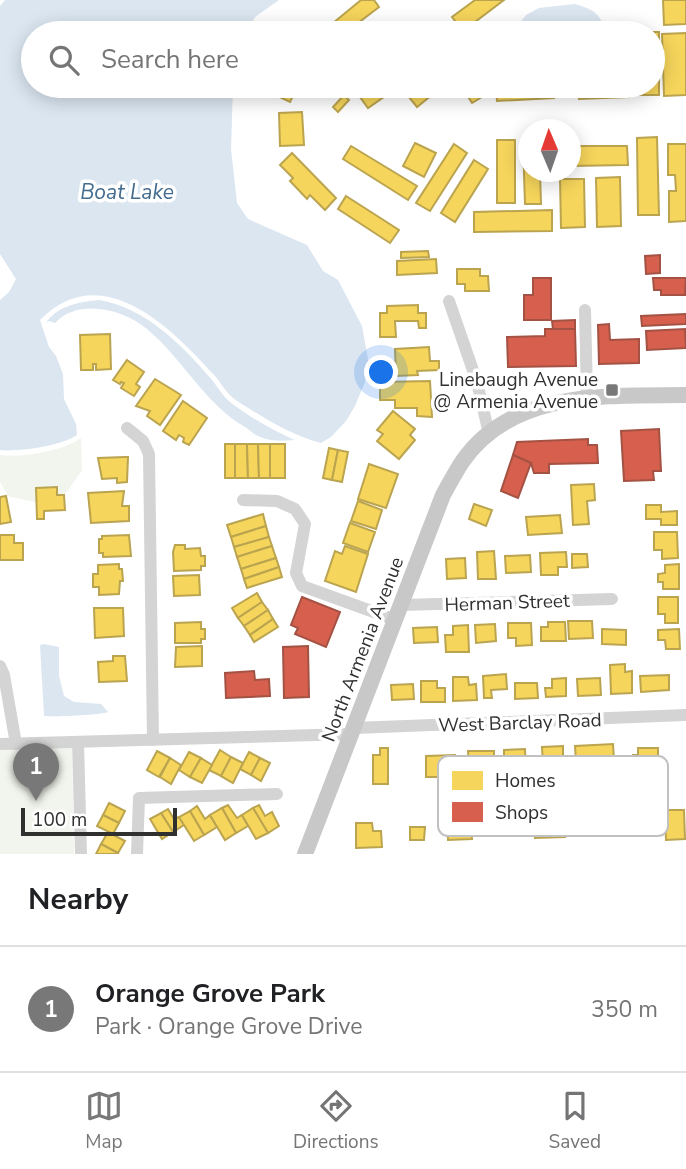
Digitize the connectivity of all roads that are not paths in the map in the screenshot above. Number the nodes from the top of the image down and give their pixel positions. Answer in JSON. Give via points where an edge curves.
{"nodes":[{"id":1,"x":449,"y":301,"type":"dead end"},
{"id":2,"x":585,"y":310,"type":"dead end"},
{"id":3,"x":686,"y":395,"type":"edge"},
{"id":4,"x":587,"y":397,"type":"junction"},
{"id":5,"x":127,"y":428,"type":"dead end"},
{"id":6,"x":489,"y":434,"type":"junction"},
{"id":7,"x":243,"y":500,"type":"dead end"},
{"id":8,"x":612,"y":599,"type":"dead end"},
{"id":9,"x":398,"y":612,"type":"junction"},
{"id":10,"x":0,"y":666,"type":"edge"},
{"id":11,"x":686,"y":715,"type":"edge"},
{"id":12,"x":353,"y":731,"type":"junction"},
{"id":13,"x":153,"y":740,"type":"junction"},
{"id":14,"x":78,"y":742,"type":"junction"},
{"id":15,"x":0,"y":744,"type":"edge"},
{"id":16,"x":16,"y":744,"type":"junction"},
{"id":17,"x":277,"y":794,"type":"dead end"},
{"id":18,"x":81,"y":854,"type":"edge"},
{"id":19,"x":137,"y":854,"type":"edge"},
{"id":20,"x":305,"y":854,"type":"edge"}],
"edges":[{"from":1,"to":6,"type":"street"},
{"from":2,"to":4,"type":"street"},
{"from":3,"to":4,"type":"main road","name":"North Armenia Avenue"},
{"from":4,"to":6,"type":"main road","name":"North Armenia Avenue","via":[[517,415]]},
{"from":5,"to":13,"type":"street","via":[[143,441],[149,454]]},
{"from":6,"to":9,"type":"main road","name":"North Armenia Avenue","via":[[463,461],[443,495]]},
{"from":7,"to":9,"type":"street","via":[[276,501],[295,509],[305,524],[296,573],[302,586]]},
{"from":8,"to":9,"type":"street","name":"Herman Street"},
{"from":9,"to":12,"type":"main road","name":"North Armenia Avenue"},
{"from":10,"to":16,"type":"street"},
{"from":11,"to":12,"type":"street","name":"West Barclay Road"},
{"from":12,"to":13,"type":"street","name":"West Barclay Road"},
{"from":12,"to":20,"type":"main road","name":"North Armenia Avenue"},
{"from":13,"to":14,"type":"street","name":"West Barclay Road"},
{"from":14,"to":16,"type":"street","name":"West Barclay Road"},
{"from":14,"to":18,"type":"street"},
{"from":15,"to":16,"type":"street","name":"West Barclay Road"},
{"from":17,"to":19,"type":"street","via":[[139,798]]}]}
